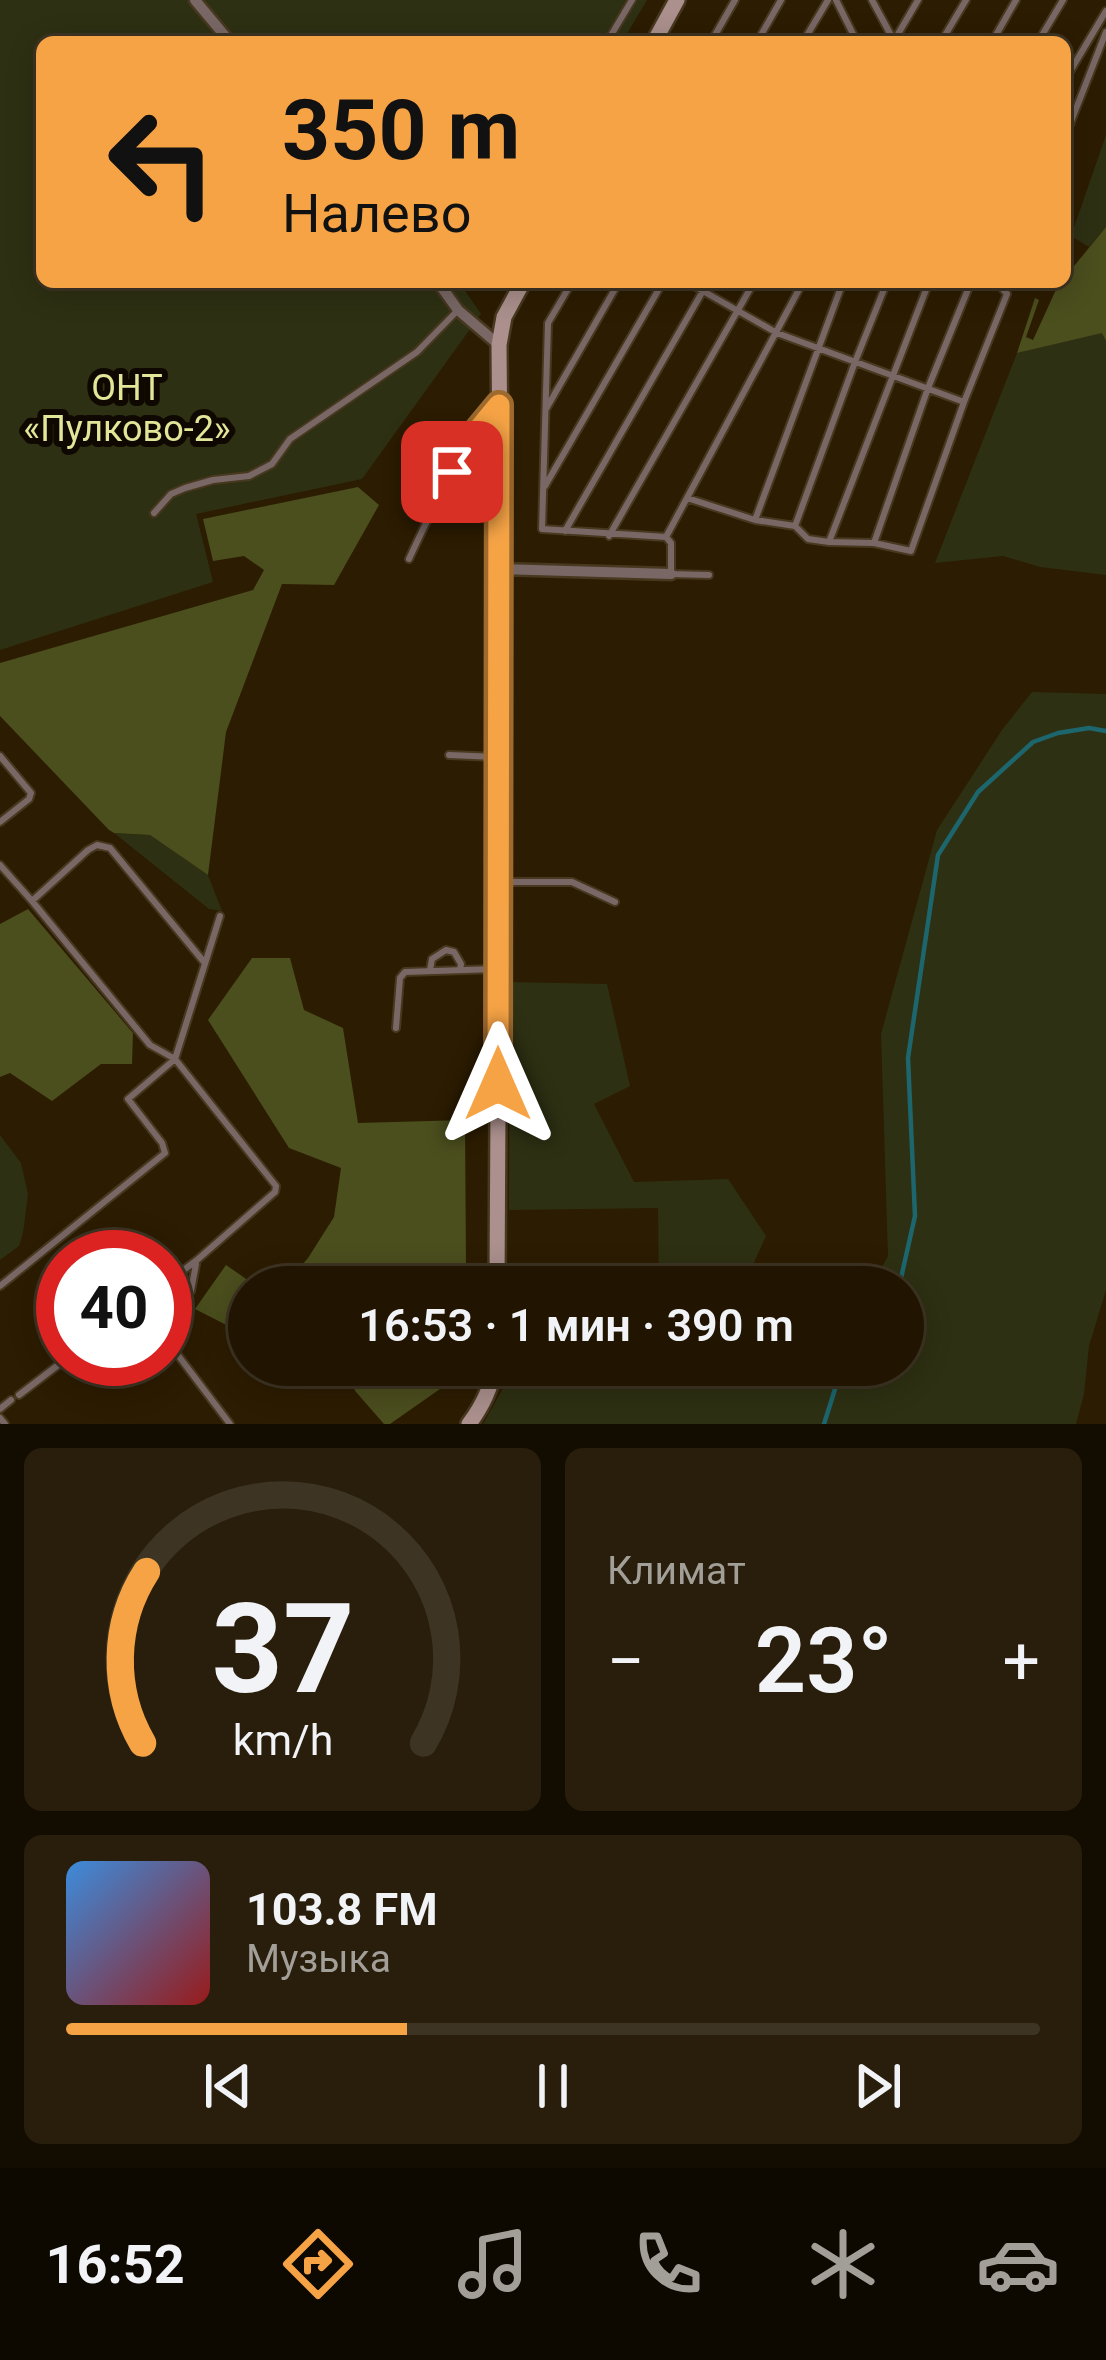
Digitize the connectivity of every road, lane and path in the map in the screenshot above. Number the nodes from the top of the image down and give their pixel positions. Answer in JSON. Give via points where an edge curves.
{"nodes":[{"id":1,"x":194,"y":0,"type":"edge"},
{"id":2,"x":632,"y":0,"type":"edge"},
{"id":3,"x":677,"y":0,"type":"edge"},
{"id":4,"x":735,"y":0,"type":"edge"},
{"id":5,"x":781,"y":0,"type":"edge"},
{"id":6,"x":832,"y":0,"type":"edge"},
{"id":7,"x":872,"y":0,"type":"edge"},
{"id":8,"x":918,"y":0,"type":"edge"},
{"id":9,"x":966,"y":0,"type":"edge"},
{"id":10,"x":1016,"y":0,"type":"edge"},
{"id":11,"x":1063,"y":0,"type":"edge"},
{"id":12,"x":1106,"y":11,"type":"edge"},
{"id":13,"x":852,"y":32,"type":"junction"},
{"id":14,"x":1106,"y":32,"type":"edge"},
{"id":15,"x":225,"y":36,"type":"edge"},
{"id":16,"x":611,"y":36,"type":"edge"},
{"id":17,"x":657,"y":36,"type":"edge"},
{"id":18,"x":714,"y":36,"type":"edge"},
{"id":19,"x":760,"y":36,"type":"edge"},
{"id":20,"x":807,"y":36,"type":"edge"},
{"id":21,"x":850,"y":36,"type":"edge"},
{"id":22,"x":854,"y":36,"type":"edge"},
{"id":23,"x":891,"y":36,"type":"edge"},
{"id":24,"x":897,"y":36,"type":"edge"},
{"id":25,"x":945,"y":36,"type":"edge"},
{"id":26,"x":995,"y":36,"type":"edge"},
{"id":27,"x":1042,"y":36,"type":"edge"},
{"id":28,"x":1071,"y":70,"type":"edge"},
{"id":29,"x":1071,"y":122,"type":"edge"},
{"id":30,"x":442,"y":288,"type":"edge"},
{"id":31,"x":520,"y":288,"type":"edge"},
{"id":32,"x":568,"y":288,"type":"edge"},
{"id":33,"x":616,"y":288,"type":"edge"},
{"id":34,"x":660,"y":288,"type":"edge"},
{"id":35,"x":698,"y":288,"type":"edge"},
{"id":36,"x":705,"y":288,"type":"edge"},
{"id":37,"x":750,"y":288,"type":"edge"},
{"id":38,"x":800,"y":288,"type":"edge"},
{"id":39,"x":841,"y":288,"type":"edge"},
{"id":40,"x":885,"y":288,"type":"edge"},
{"id":41,"x":927,"y":288,"type":"edge"},
{"id":42,"x":969,"y":288,"type":"edge"},
{"id":43,"x":1002,"y":288,"type":"edge"},
{"id":44,"x":703,"y":291,"type":"junction"},
{"id":45,"x":458,"y":310,"type":"junction"},
{"id":46,"x":737,"y":310,"type":"junction"},
{"id":47,"x":777,"y":333,"type":"junction"},
{"id":48,"x":499,"y":345,"type":"junction"},
{"id":49,"x":818,"y":348,"type":"junction"},
{"id":50,"x":854,"y":362,"type":"junction"},
{"id":51,"x":892,"y":376,"type":"junction"},
{"id":52,"x":928,"y":388,"type":"junction"},
{"id":53,"x":964,"y":402,"type":"junction"},
{"id":54,"x":499,"y":405,"type":"junction"},
{"id":55,"x":546,"y":410,"type":"junction"},
{"id":56,"x":544,"y":490,"type":"junction"},
{"id":57,"x":687,"y":498,"type":"junction"},
{"id":58,"x":154,"y":514,"type":"dead end"},
{"id":59,"x":755,"y":520,"type":"junction"},
{"id":60,"x":795,"y":526,"type":"junction"},
{"id":61,"x":566,"y":531,"type":"junction"},
{"id":62,"x":609,"y":536,"type":"junction"},
{"id":63,"x":666,"y":537,"type":"junction"},
{"id":64,"x":829,"y":542,"type":"junction"},
{"id":65,"x":874,"y":543,"type":"junction"},
{"id":66,"x":409,"y":559,"type":"dead end"},
{"id":67,"x":501,"y":569,"type":"junction"},
{"id":68,"x":671,"y":574,"type":"junction"},
{"id":69,"x":709,"y":575,"type":"dead end"},
{"id":70,"x":449,"y":755,"type":"dead end"},
{"id":71,"x":0,"y":756,"type":"edge"},
{"id":72,"x":500,"y":757,"type":"junction"},
{"id":73,"x":0,"y":822,"type":"edge"},
{"id":74,"x":0,"y":866,"type":"edge"},
{"id":75,"x":499,"y":882,"type":"junction"},
{"id":76,"x":32,"y":901,"type":"junction"},
{"id":77,"x":615,"y":902,"type":"dead end"},
{"id":78,"x":220,"y":916,"type":"dead end"},
{"id":79,"x":204,"y":962,"type":"junction"},
{"id":80,"x":499,"y":969,"type":"junction"},
{"id":81,"x":430,"y":970,"type":"junction"},
{"id":82,"x":460,"y":970,"type":"junction"},
{"id":83,"x":396,"y":1028,"type":"dead end"},
{"id":84,"x":175,"y":1058,"type":"junction"},
{"id":85,"x":197,"y":1260,"type":"junction"},
{"id":86,"x":192,"y":1264,"type":"edge"},
{"id":87,"x":497,"y":1266,"type":"edge"},
{"id":88,"x":0,"y":1286,"type":"edge"},
{"id":89,"x":192,"y":1286,"type":"edge"},
{"id":90,"x":192,"y":1374,"type":"edge"},
{"id":91,"x":36,"y":1381,"type":"edge"},
{"id":92,"x":489,"y":1386,"type":"edge"},
{"id":93,"x":2,"y":1417,"type":"edge"},
{"id":94,"x":230,"y":1424,"type":"edge"},
{"id":95,"x":469,"y":1424,"type":"edge"}],
"edges":[{"from":1,"to":15,"type":"street"},
{"from":2,"to":16,"type":"lane"},
{"from":3,"to":17,"type":"street"},
{"from":4,"to":18,"type":"lane"},
{"from":5,"to":19,"type":"lane"},
{"from":6,"to":13,"type":"lane"},
{"from":6,"to":20,"type":"lane"},
{"from":7,"to":23,"type":"lane"},
{"from":8,"to":24,"type":"lane"},
{"from":9,"to":25,"type":"lane"},
{"from":10,"to":26,"type":"lane"},
{"from":11,"to":27,"type":"lane"},
{"from":12,"to":28,"type":"lane"},
{"from":13,"to":21,"type":"lane"},
{"from":13,"to":22,"type":"lane"},
{"from":14,"to":29,"type":"lane"},
{"from":30,"to":45,"type":"street"},
{"from":31,"to":48,"type":"street"},
{"from":32,"to":55,"type":"lane","via":[[548,323]]},
{"from":33,"to":55,"type":"lane"},
{"from":34,"to":56,"type":"lane"},
{"from":35,"to":44,"type":"lane"},
{"from":36,"to":44,"type":"lane"},
{"from":37,"to":46,"type":"lane"},
{"from":38,"to":47,"type":"lane"},
{"from":39,"to":49,"type":"lane"},
{"from":40,"to":50,"type":"lane"},
{"from":41,"to":51,"type":"lane"},
{"from":42,"to":52,"type":"lane"},
{"from":43,"to":53,"type":"lane","via":[[1007,294]]},
{"from":44,"to":46,"type":"lane"},
{"from":44,"to":61,"type":"lane"},
{"from":45,"to":48,"type":"street"},
{"from":45,"to":58,"type":"lane","via":[[418,352],[290,439],[272,464],[171,494]]},
{"from":46,"to":47,"type":"lane"},
{"from":46,"to":62,"type":"lane"},
{"from":47,"to":49,"type":"lane"},
{"from":47,"to":57,"type":"lane"},
{"from":48,"to":54,"type":"street"},
{"from":49,"to":50,"type":"lane"},
{"from":49,"to":59,"type":"lane"},
{"from":50,"to":51,"type":"lane"},
{"from":50,"to":60,"type":"lane"},
{"from":51,"to":52,"type":"lane"},
{"from":51,"to":64,"type":"lane"},
{"from":52,"to":53,"type":"lane"},
{"from":52,"to":65,"type":"lane"},
{"from":53,"to":65,"type":"lane","via":[[911,551]]},
{"from":54,"to":66,"type":"lane","via":[[470,440]]},
{"from":54,"to":67,"type":"street"},
{"from":55,"to":56,"type":"lane"},
{"from":56,"to":61,"type":"lane","via":[[542,530]]},
{"from":57,"to":59,"type":"lane"},
{"from":57,"to":63,"type":"lane"},
{"from":59,"to":60,"type":"lane"},
{"from":60,"to":64,"type":"lane"},
{"from":61,"to":62,"type":"lane"},
{"from":62,"to":63,"type":"lane"},
{"from":63,"to":68,"type":"lane"},
{"from":64,"to":65,"type":"lane"},
{"from":67,"to":68,"type":"street"},
{"from":67,"to":72,"type":"street"},
{"from":68,"to":69,"type":"lane"},
{"from":70,"to":72,"type":"lane"},
{"from":71,"to":73,"type":"lane","via":[[31,794]]},
{"from":72,"to":75,"type":"street"},
{"from":74,"to":76,"type":"lane"},
{"from":75,"to":77,"type":"lane","via":[[572,882]]},
{"from":75,"to":80,"type":"street"},
{"from":76,"to":79,"type":"lane","via":[[88,850],[110,848]]},
{"from":76,"to":84,"type":"lane","via":[[151,1045]]},
{"from":78,"to":79,"type":"lane"},
{"from":79,"to":84,"type":"lane"},
{"from":80,"to":82,"type":"lane"},
{"from":80,"to":87,"type":"street"},
{"from":81,"to":82,"type":"lane"},
{"from":81,"to":82,"type":"lane","via":[[446,950]]},
{"from":81,"to":83,"type":"lane","via":[[400,978]]},
{"from":84,"to":85,"type":"lane","via":[[276,1186]]},
{"from":84,"to":88,"type":"lane","via":[[128,1100],[165,1153]]},
{"from":85,"to":86,"type":"lane"},
{"from":85,"to":89,"type":"lane"},
{"from":90,"to":94,"type":"lane"},
{"from":91,"to":93,"type":"lane"},
{"from":92,"to":95,"type":"street"}]}
